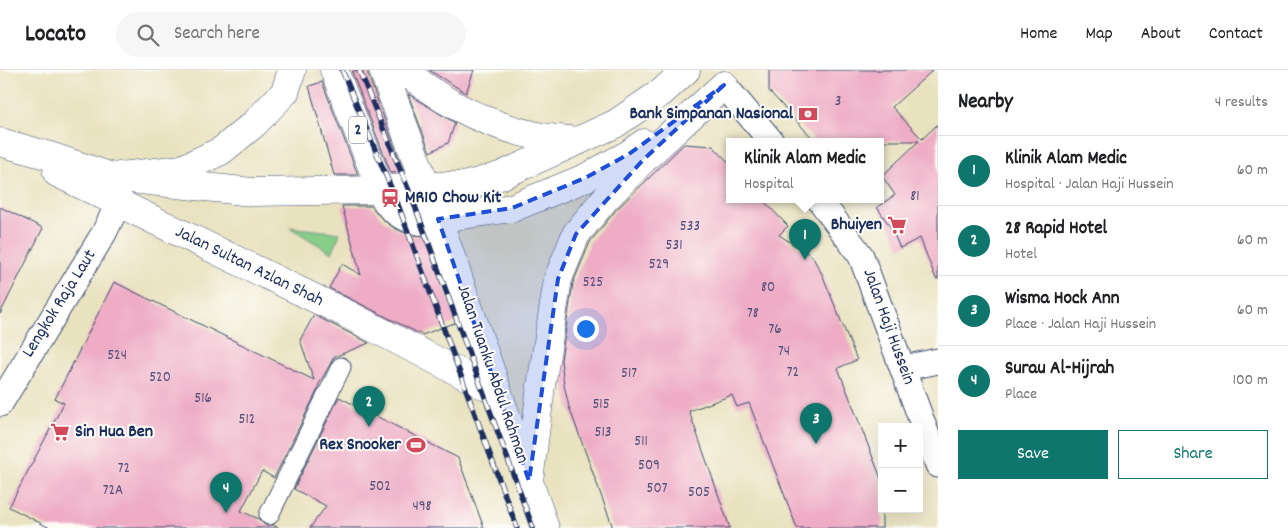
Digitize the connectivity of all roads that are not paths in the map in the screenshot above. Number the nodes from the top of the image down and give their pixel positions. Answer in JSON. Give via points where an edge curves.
{"nodes":[{"id":1,"x":292,"y":70,"type":"edge"},
{"id":2,"x":334,"y":70,"type":"edge"},
{"id":3,"x":383,"y":70,"type":"edge"},
{"id":4,"x":404,"y":70,"type":"edge"},
{"id":5,"x":686,"y":70,"type":"edge"},
{"id":6,"x":732,"y":78,"type":"edge"},
{"id":7,"x":769,"y":138,"type":"edge"},
{"id":8,"x":578,"y":141,"type":"junction"},
{"id":9,"x":0,"y":143,"type":"edge"},
{"id":10,"x":112,"y":177,"type":"junction"},
{"id":11,"x":426,"y":186,"type":"junction"},
{"id":12,"x":381,"y":190,"type":"junction"},
{"id":13,"x":822,"y":203,"type":"edge"},
{"id":14,"x":118,"y":204,"type":"junction"},
{"id":15,"x":438,"y":220,"type":"junction"},
{"id":16,"x":938,"y":361,"type":"edge"},
{"id":17,"x":340,"y":367,"type":"dead end"},
{"id":18,"x":904,"y":368,"type":"junction"},
{"id":19,"x":497,"y":392,"type":"junction"},
{"id":20,"x":0,"y":404,"type":"edge"},
{"id":21,"x":509,"y":426,"type":"junction"},
{"id":22,"x":938,"y":465,"type":"edge"},
{"id":23,"x":529,"y":481,"type":"junction"},
{"id":24,"x":269,"y":515,"type":"dead end"},
{"id":25,"x":527,"y":528,"type":"edge"},
{"id":26,"x":546,"y":528,"type":"edge"}],
"edges":[{"from":1,"to":10,"type":"main road","via":[[285,92],[254,124],[221,151],[182,168]]},
{"from":2,"to":12,"type":"main road","number":"2"},
{"from":3,"to":11,"type":"main road","name":"Jalan Tuanku Abdul Rahman"},
{"from":4,"to":8,"type":"main road","via":[[442,98],[498,125],[538,136]]},
{"from":5,"to":8,"type":"main road","name":"Jalan Sultan Azlan Shah","via":[[662,92],[615,124]]},
{"from":6,"to":7,"type":"street"},
{"from":6,"to":15,"type":"main road","via":[[629,154],[585,178],[512,208]]},
{"from":6,"to":23,"type":"main road","via":[[642,160],[576,234],[558,279]]},
{"from":8,"to":11,"type":"main road","name":"Jalan Sultan Azlan Shah","via":[[500,176],[464,186]]},
{"from":9,"to":10,"type":"main road","name":"Jalan Sultan Azlan Shah"},
{"from":9,"to":14,"type":"main road","name":"Jalan Sultan Azlan Shah"},
{"from":10,"to":12,"type":"main road","name":"Jalan Sultan Azlan Shah","via":[[252,192]]},
{"from":11,"to":12,"type":"main road","name":"Jalan Sultan Azlan Shah"},
{"from":11,"to":15,"type":"main road","name":"Jalan Tuanku Abdul Rahman"},
{"from":12,"to":15,"type":"main road","via":[[394,211],[421,221]]},
{"from":13,"to":18,"type":"street","name":"Jalan Haji Hussein","via":[[862,256]]},
{"from":14,"to":19,"type":"main road","name":"Jalan Sultan Azlan Shah","via":[[336,309]]},
{"from":14,"to":20,"type":"street","name":"Lengkok Raja Laut"},
{"from":15,"to":19,"type":"main road","name":"Jalan Tuanku Abdul Rahman"},
{"from":16,"to":18,"type":"street"},
{"from":17,"to":24,"type":"street"},
{"from":18,"to":22,"type":"street","name":"Jalan Haji Hussein"},
{"from":19,"to":21,"type":"main road","name":"Jalan Tuanku Abdul Rahman"},
{"from":21,"to":23,"type":"main road","name":"Jalan Tuanku Abdul Rahman"},
{"from":21,"to":25,"type":"main road","via":[[512,485]]},
{"from":23,"to":26,"type":"main road","name":"Jalan Tuanku Abdul Rahman"}]}
